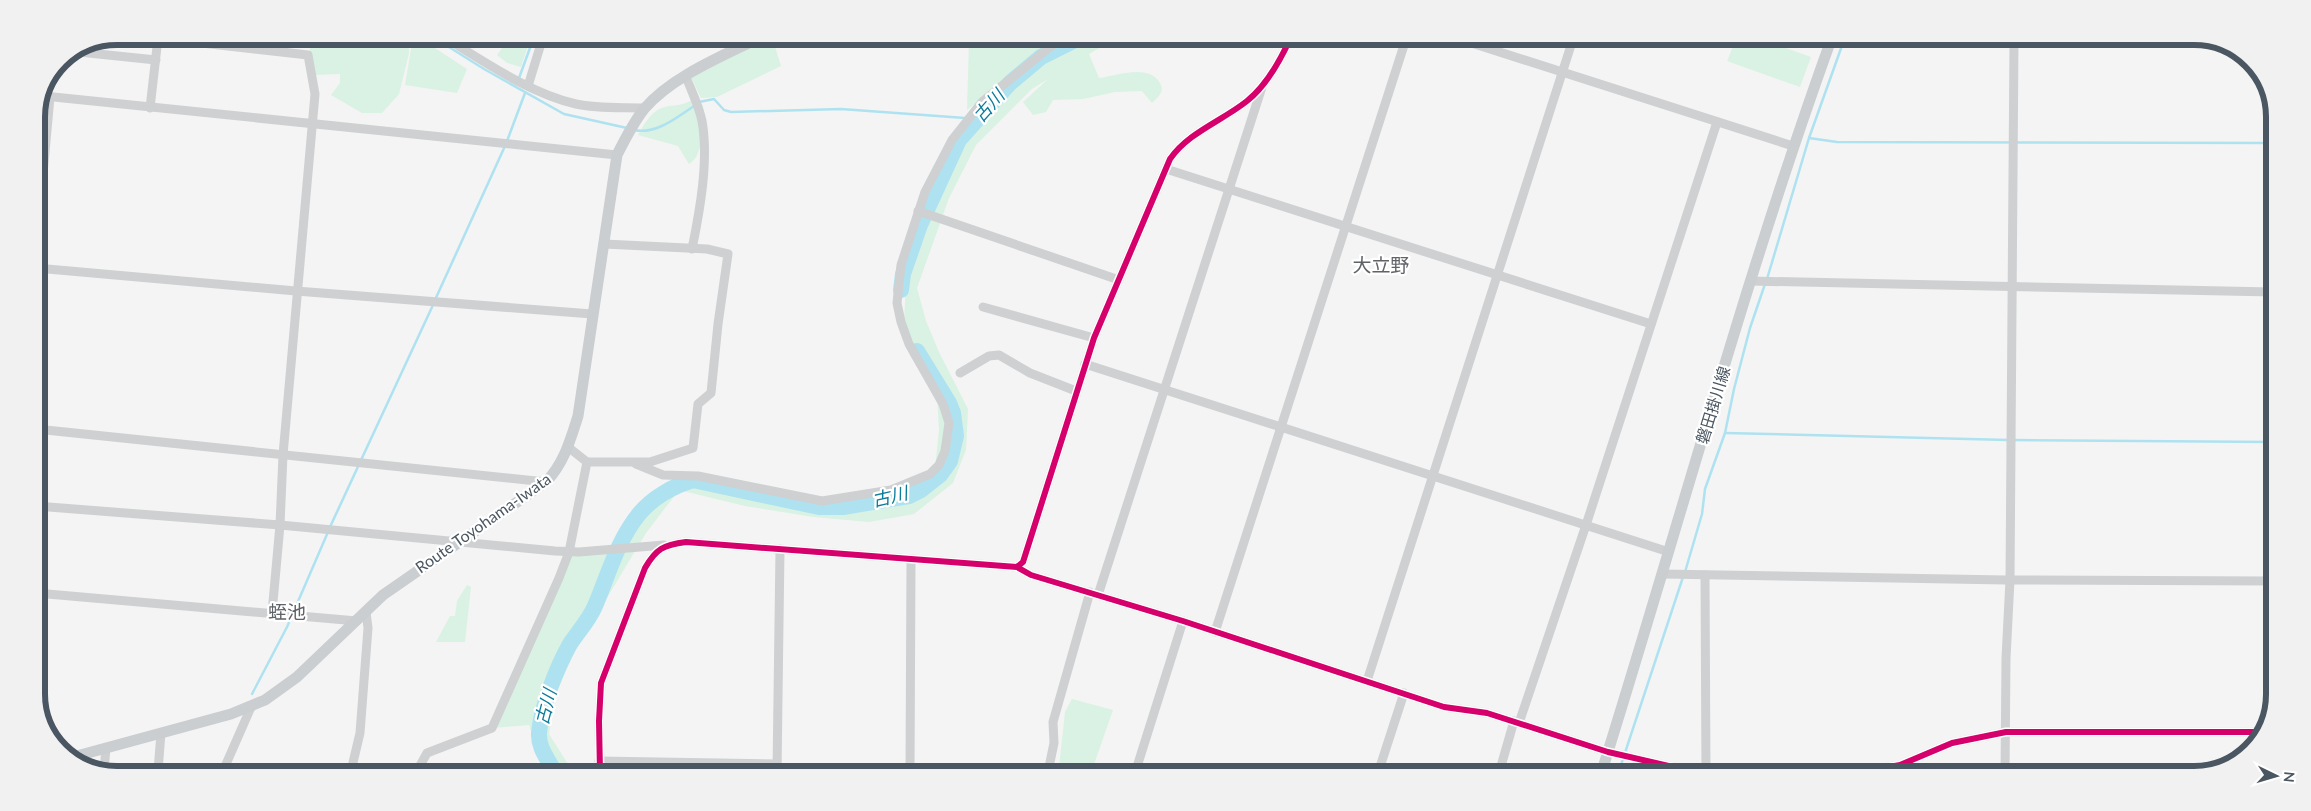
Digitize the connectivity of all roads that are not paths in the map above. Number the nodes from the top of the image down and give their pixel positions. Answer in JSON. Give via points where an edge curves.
{"nodes":[{"id":1,"x":157,"y":45,"type":"edge"},
{"id":2,"x":224,"y":45,"type":"edge"},
{"id":3,"x":458,"y":45,"type":"edge"},
{"id":4,"x":540,"y":45,"type":"edge"},
{"id":5,"x":746,"y":45,"type":"edge"},
{"id":6,"x":1052,"y":45,"type":"edge"},
{"id":7,"x":1287,"y":45,"type":"edge"},
{"id":8,"x":1404,"y":45,"type":"edge"},
{"id":9,"x":1478,"y":45,"type":"edge"},
{"id":10,"x":1571,"y":45,"type":"edge"},
{"id":11,"x":1829,"y":45,"type":"edge"},
{"id":12,"x":2014,"y":45,"type":"edge"},
{"id":13,"x":85,"y":53,"type":"edge"},
{"id":14,"x":156,"y":60,"type":"junction"},
{"id":15,"x":1564,"y":72,"type":"junction"},
{"id":16,"x":686,"y":76,"type":"junction"},
{"id":17,"x":1263,"y":84,"type":"junction"},
{"id":18,"x":528,"y":86,"type":"junction"},
{"id":19,"x":48,"y":96,"type":"edge"},
{"id":20,"x":47,"y":101,"type":"edge"},
{"id":21,"x":150,"y":108,"type":"junction"},
{"id":22,"x":645,"y":108,"type":"junction"},
{"id":23,"x":1717,"y":122,"type":"junction"},
{"id":24,"x":45,"y":124,"type":"edge"},
{"id":25,"x":313,"y":124,"type":"junction"},
{"id":26,"x":1793,"y":146,"type":"junction"},
{"id":27,"x":617,"y":155,"type":"junction"},
{"id":28,"x":1166,"y":168,"type":"junction"},
{"id":29,"x":1229,"y":188,"type":"junction"},
{"id":30,"x":918,"y":211,"type":"junction"},
{"id":31,"x":1346,"y":226,"type":"junction"},
{"id":32,"x":604,"y":244,"type":"junction"},
{"id":33,"x":692,"y":249,"type":"junction"},
{"id":34,"x":45,"y":269,"type":"edge"},
{"id":35,"x":1499,"y":275,"type":"junction"},
{"id":36,"x":1119,"y":280,"type":"junction"},
{"id":37,"x":1750,"y":281,"type":"junction"},
{"id":38,"x":2013,"y":287,"type":"junction"},
{"id":39,"x":296,"y":291,"type":"junction"},
{"id":40,"x":2266,"y":292,"type":"edge"},
{"id":41,"x":983,"y":307,"type":"dead end"},
{"id":42,"x":592,"y":314,"type":"junction"},
{"id":43,"x":1651,"y":324,"type":"junction"},
{"id":44,"x":1094,"y":338,"type":"junction"},
{"id":45,"x":1085,"y":364,"type":"junction"},
{"id":46,"x":960,"y":372,"type":"dead end"},
{"id":47,"x":1164,"y":389,"type":"junction"},
{"id":48,"x":1076,"y":391,"type":"junction"},
{"id":49,"x":1280,"y":426,"type":"junction"},
{"id":50,"x":45,"y":431,"type":"edge"},
{"id":51,"x":568,"y":447,"type":"junction"},
{"id":52,"x":283,"y":455,"type":"junction"},
{"id":53,"x":587,"y":462,"type":"junction"},
{"id":54,"x":636,"y":464,"type":"junction"},
{"id":55,"x":1434,"y":476,"type":"junction"},
{"id":56,"x":546,"y":482,"type":"junction"},
{"id":57,"x":45,"y":507,"type":"edge"},
{"id":58,"x":280,"y":526,"type":"junction"},
{"id":59,"x":1586,"y":526,"type":"junction"},
{"id":60,"x":460,"y":542,"type":"junction"},
{"id":61,"x":670,"y":544,"type":"junction"},
{"id":62,"x":780,"y":549,"type":"junction"},
{"id":63,"x":569,"y":552,"type":"junction"},
{"id":64,"x":1669,"y":552,"type":"junction"},
{"id":65,"x":912,"y":560,"type":"junction"},
{"id":66,"x":1016,"y":567,"type":"junction"},
{"id":67,"x":1662,"y":574,"type":"junction"},
{"id":68,"x":1705,"y":575,"type":"junction"},
{"id":69,"x":2010,"y":580,"type":"junction"},
{"id":70,"x":2266,"y":581,"type":"edge"},
{"id":71,"x":45,"y":594,"type":"edge"},
{"id":72,"x":1094,"y":594,"type":"junction"},
{"id":73,"x":366,"y":612,"type":"junction"},
{"id":74,"x":272,"y":613,"type":"junction"},
{"id":75,"x":357,"y":621,"type":"junction"},
{"id":76,"x":1183,"y":621,"type":"junction"},
{"id":77,"x":1215,"y":632,"type":"junction"},
{"id":78,"x":1367,"y":681,"type":"junction"},
{"id":79,"x":1404,"y":693,"type":"junction"},
{"id":80,"x":252,"y":705,"type":"junction"},
{"id":81,"x":1517,"y":722,"type":"junction"},
{"id":82,"x":2006,"y":732,"type":"junction"},
{"id":83,"x":2255,"y":732,"type":"edge"},
{"id":84,"x":161,"y":733,"type":"junction"},
{"id":85,"x":106,"y":748,"type":"junction"},
{"id":86,"x":1608,"y":752,"type":"junction"},
{"id":87,"x":79,"y":755,"type":"edge"},
{"id":88,"x":599,"y":761,"type":"junction"},
{"id":89,"x":105,"y":764,"type":"edge"},
{"id":90,"x":158,"y":766,"type":"edge"},
{"id":91,"x":225,"y":766,"type":"edge"},
{"id":92,"x":351,"y":766,"type":"edge"},
{"id":93,"x":420,"y":766,"type":"edge"},
{"id":94,"x":599,"y":766,"type":"edge"},
{"id":95,"x":710,"y":766,"type":"edge"},
{"id":96,"x":777,"y":766,"type":"edge"},
{"id":97,"x":910,"y":766,"type":"edge"},
{"id":98,"x":1049,"y":766,"type":"edge"},
{"id":99,"x":1137,"y":766,"type":"edge"},
{"id":100,"x":1380,"y":766,"type":"edge"},
{"id":101,"x":1501,"y":766,"type":"edge"},
{"id":102,"x":1604,"y":766,"type":"edge"},
{"id":103,"x":1669,"y":766,"type":"edge"},
{"id":104,"x":1706,"y":766,"type":"edge"},
{"id":105,"x":1890,"y":766,"type":"edge"},
{"id":106,"x":2005,"y":766,"type":"edge"}],
"edges":[{"from":1,"to":14,"type":"street"},
{"from":2,"to":25,"type":"street","via":[[308,54],[315,94]]},
{"from":3,"to":18,"type":"street"},
{"from":4,"to":18,"type":"street"},
{"from":5,"to":16,"type":"main road","name":"Route Toyohama-Iwata"},
{"from":6,"to":30,"type":"street","via":[[982,102],[966,120],[952,140]]},
{"from":7,"to":17,"type":"street"},
{"from":8,"to":31,"type":"street"},
{"from":9,"to":15,"type":"street"},
{"from":10,"to":15,"type":"street"},
{"from":11,"to":26,"type":"main road","name":"磐田掛川線"},
{"from":12,"to":38,"type":"street"},
{"from":13,"to":14,"type":"street"},
{"from":14,"to":21,"type":"street"},
{"from":15,"to":23,"type":"street"},
{"from":15,"to":35,"type":"street"},
{"from":16,"to":22,"type":"main road","name":"Route Toyohama-Iwata"},
{"from":16,"to":33,"type":"street","via":[[702,119],[704,148]]},
{"from":17,"to":28,"type":"street","via":[[1248,100],[1184,142]]},
{"from":17,"to":29,"type":"street"},
{"from":18,"to":22,"type":"street","via":[[578,105]]},
{"from":19,"to":21,"type":"street"},
{"from":20,"to":24,"type":"street"},
{"from":21,"to":25,"type":"street"},
{"from":22,"to":27,"type":"main road","name":"Route Toyohama-Iwata"},
{"from":23,"to":26,"type":"street"},
{"from":23,"to":43,"type":"street"},
{"from":25,"to":27,"type":"street"},
{"from":25,"to":39,"type":"street"},
{"from":26,"to":37,"type":"main road","name":"磐田掛川線"},
{"from":27,"to":32,"type":"main road","name":"Route Toyohama-Iwata"},
{"from":28,"to":29,"type":"street"},
{"from":28,"to":36,"type":"street"},
{"from":29,"to":31,"type":"street"},
{"from":29,"to":47,"type":"street"},
{"from":30,"to":36,"type":"street"},
{"from":30,"to":54,"type":"street","via":[[901,265],[897,303],[909,344],[943,404],[949,423],[945,451],[939,465],[930,474],[891,490],[822,501],[698,476],[663,475]]},
{"from":31,"to":35,"type":"street"},
{"from":31,"to":49,"type":"street"},
{"from":32,"to":33,"type":"street"},
{"from":32,"to":42,"type":"main road","name":"Route Toyohama-Iwata"},
{"from":33,"to":54,"type":"street","via":[[728,254],[711,393],[698,404],[693,448]]},
{"from":34,"to":39,"type":"street"},
{"from":35,"to":43,"type":"street"},
{"from":35,"to":55,"type":"street"},
{"from":36,"to":44,"type":"street"},
{"from":37,"to":38,"type":"street"},
{"from":37,"to":64,"type":"main road","name":"磐田掛川線"},
{"from":38,"to":40,"type":"street"},
{"from":38,"to":69,"type":"street"},
{"from":39,"to":42,"type":"street"},
{"from":39,"to":52,"type":"street"},
{"from":41,"to":44,"type":"street"},
{"from":42,"to":51,"type":"main road","name":"Route Toyohama-Iwata","via":[[578,416]]},
{"from":43,"to":59,"type":"street"},
{"from":44,"to":45,"type":"street"},
{"from":45,"to":47,"type":"street"},
{"from":45,"to":48,"type":"street"},
{"from":46,"to":48,"type":"street","via":[[989,356],[999,355],[1030,373]]},
{"from":47,"to":49,"type":"street"},
{"from":47,"to":72,"type":"street"},
{"from":48,"to":66,"type":"street","via":[[1023,562]]},
{"from":49,"to":55,"type":"street"},
{"from":49,"to":77,"type":"street"},
{"from":50,"to":52,"type":"street"},
{"from":51,"to":53,"type":"street"},
{"from":51,"to":56,"type":"main road","name":"Route Toyohama-Iwata","via":[[557,470]]},
{"from":52,"to":56,"type":"street"},
{"from":52,"to":58,"type":"street"},
{"from":53,"to":54,"type":"street"},
{"from":53,"to":63,"type":"street"},
{"from":55,"to":59,"type":"street"},
{"from":55,"to":78,"type":"street"},
{"from":56,"to":60,"type":"main road","name":"Route Toyohama-Iwata"},
{"from":57,"to":58,"type":"street"},
{"from":58,"to":60,"type":"street"},
{"from":58,"to":74,"type":"street"},
{"from":59,"to":64,"type":"street"},
{"from":59,"to":81,"type":"street"},
{"from":60,"to":63,"type":"street"},
{"from":60,"to":73,"type":"main road","name":"Route Toyohama-Iwata","via":[[383,595]]},
{"from":61,"to":62,"type":"street","via":[[686,542]]},
{"from":61,"to":63,"type":"street"},
{"from":61,"to":88,"type":"street","via":[[654,553],[645,568],[601,683]]},
{"from":62,"to":65,"type":"street"},
{"from":62,"to":96,"type":"street"},
{"from":63,"to":93,"type":"street","via":[[492,728],[428,753]]},
{"from":64,"to":67,"type":"main road","name":"磐田掛川線"},
{"from":65,"to":66,"type":"street"},
{"from":65,"to":97,"type":"street"},
{"from":66,"to":72,"type":"street"},
{"from":67,"to":68,"type":"street"},
{"from":67,"to":86,"type":"main road","name":"磐田掛川線"},
{"from":68,"to":69,"type":"street"},
{"from":68,"to":104,"type":"street"},
{"from":69,"to":70,"type":"street"},
{"from":69,"to":82,"type":"street"},
{"from":71,"to":74,"type":"street"},
{"from":72,"to":76,"type":"street"},
{"from":72,"to":98,"type":"street","via":[[1053,722],[1054,743]]},
{"from":73,"to":75,"type":"main road","name":"Route Toyohama-Iwata"},
{"from":73,"to":92,"type":"street","via":[[368,628],[360,733]]},
{"from":74,"to":75,"type":"street"},
{"from":75,"to":80,"type":"main road","name":"Route Toyohama-Iwata","via":[[282,690]]},
{"from":76,"to":77,"type":"street"},
{"from":76,"to":99,"type":"street"},
{"from":77,"to":78,"type":"street"},
{"from":78,"to":79,"type":"street"},
{"from":79,"to":81,"type":"street","via":[[1444,706],[1487,712]]},
{"from":79,"to":100,"type":"street"},
{"from":80,"to":84,"type":"main road","name":"Route Toyohama-Iwata"},
{"from":80,"to":91,"type":"street"},
{"from":81,"to":86,"type":"street"},
{"from":81,"to":101,"type":"street"},
{"from":82,"to":83,"type":"street"},
{"from":82,"to":105,"type":"street","via":[[1952,743]]},
{"from":82,"to":106,"type":"street"},
{"from":84,"to":85,"type":"main road","name":"Route Toyohama-Iwata"},
{"from":84,"to":90,"type":"street"},
{"from":85,"to":87,"type":"main road","name":"Route Toyohama-Iwata"},
{"from":85,"to":89,"type":"street"},
{"from":86,"to":102,"type":"main road","name":"磐田掛川線"},
{"from":86,"to":103,"type":"street"},
{"from":88,"to":94,"type":"street"},
{"from":88,"to":95,"type":"street"}]}
